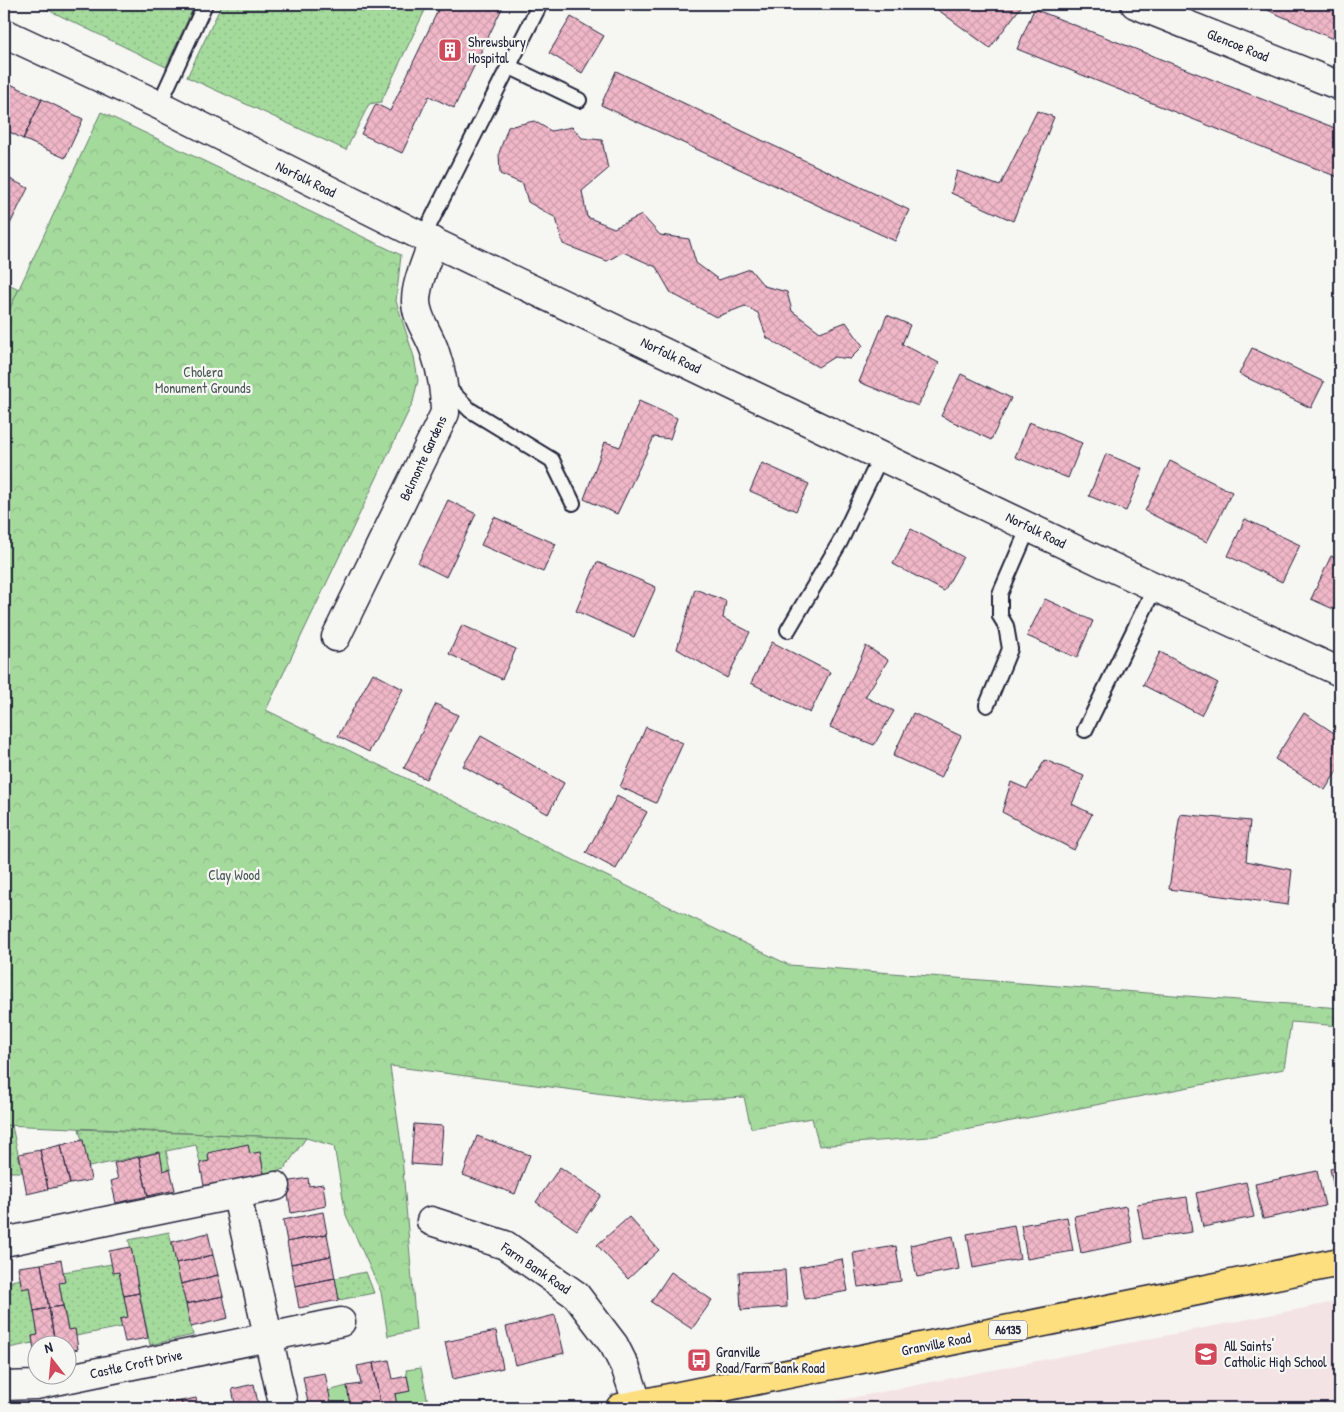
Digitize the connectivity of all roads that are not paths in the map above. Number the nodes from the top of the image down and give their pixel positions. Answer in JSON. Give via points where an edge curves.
{"nodes":[{"id":1,"x":205,"y":4,"type":"edge"},
{"id":2,"x":540,"y":4,"type":"edge"},
{"id":3,"x":1135,"y":4,"type":"edge"},
{"id":4,"x":4,"y":33,"type":"edge"},
{"id":5,"x":508,"y":66,"type":"junction"},
{"id":6,"x":1340,"y":86,"type":"edge"},
{"id":7,"x":579,"y":100,"type":"dead end"},
{"id":8,"x":158,"y":105,"type":"junction"},
{"id":9,"x":428,"y":239,"type":"junction"},
{"id":10,"x":443,"y":383,"type":"junction"},
{"id":11,"x":882,"y":456,"type":"junction"},
{"id":12,"x":573,"y":503,"type":"dead end"},
{"id":13,"x":1030,"y":527,"type":"junction"},
{"id":14,"x":1155,"y":587,"type":"junction"},
{"id":15,"x":788,"y":630,"type":"dead end"},
{"id":16,"x":336,"y":637,"type":"dead end"},
{"id":17,"x":1340,"y":672,"type":"edge"},
{"id":18,"x":987,"y":705,"type":"dead end"},
{"id":19,"x":1086,"y":730,"type":"dead end"},
{"id":20,"x":276,"y":1186,"type":"dead end"},
{"id":21,"x":237,"y":1196,"type":"junction"},
{"id":22,"x":431,"y":1221,"type":"dead end"},
{"id":23,"x":4,"y":1242,"type":"edge"},
{"id":24,"x":1340,"y":1262,"type":"edge"},
{"id":25,"x":341,"y":1322,"type":"dead end"},
{"id":26,"x":268,"y":1336,"type":"junction"},
{"id":27,"x":4,"y":1386,"type":"edge"},
{"id":28,"x":629,"y":1407,"type":"edge"},
{"id":29,"x":284,"y":1408,"type":"edge"}],
"edges":[{"from":1,"to":8,"type":"lane"},
{"from":2,"to":5,"type":"lane"},
{"from":3,"to":6,"type":"street","name":"Glencoe Road"},
{"from":4,"to":8,"type":"street","name":"Norfolk Road"},
{"from":5,"to":7,"type":"lane"},
{"from":5,"to":9,"type":"lane"},
{"from":8,"to":9,"type":"street","name":"Norfolk Road"},
{"from":9,"to":10,"type":"street","name":"Belmonte Gardens","via":[[416,303],[436,352]]},
{"from":9,"to":11,"type":"street","name":"Norfolk Road"},
{"from":10,"to":12,"type":"lane","via":[[470,410],[552,460]]},
{"from":10,"to":16,"type":"street","name":"Belmonte Gardens","via":[[445,413],[439,428]]},
{"from":11,"to":13,"type":"street","name":"Norfolk Road"},
{"from":11,"to":15,"type":"lane","via":[[840,542]]},
{"from":13,"to":14,"type":"street","name":"Norfolk Road"},
{"from":13,"to":18,"type":"lane","via":[[1000,594],[1000,616],[1010,649]]},
{"from":14,"to":17,"type":"street","name":"Norfolk Road"},
{"from":14,"to":19,"type":"lane"},
{"from":20,"to":21,"type":"street"},
{"from":21,"to":23,"type":"street"},
{"from":21,"to":26,"type":"street"},
{"from":22,"to":28,"type":"street","name":"Farm Bank Road","via":[[505,1245],[576,1295],[614,1345],[626,1369]]},
{"from":24,"to":28,"type":"main road","name":"Granville Road","number":"A6135"},
{"from":25,"to":26,"type":"street","name":"Castle Croft Drive"},
{"from":26,"to":27,"type":"street","name":"Castle Croft Drive","via":[[36,1385]]},
{"from":26,"to":29,"type":"street"}]}
